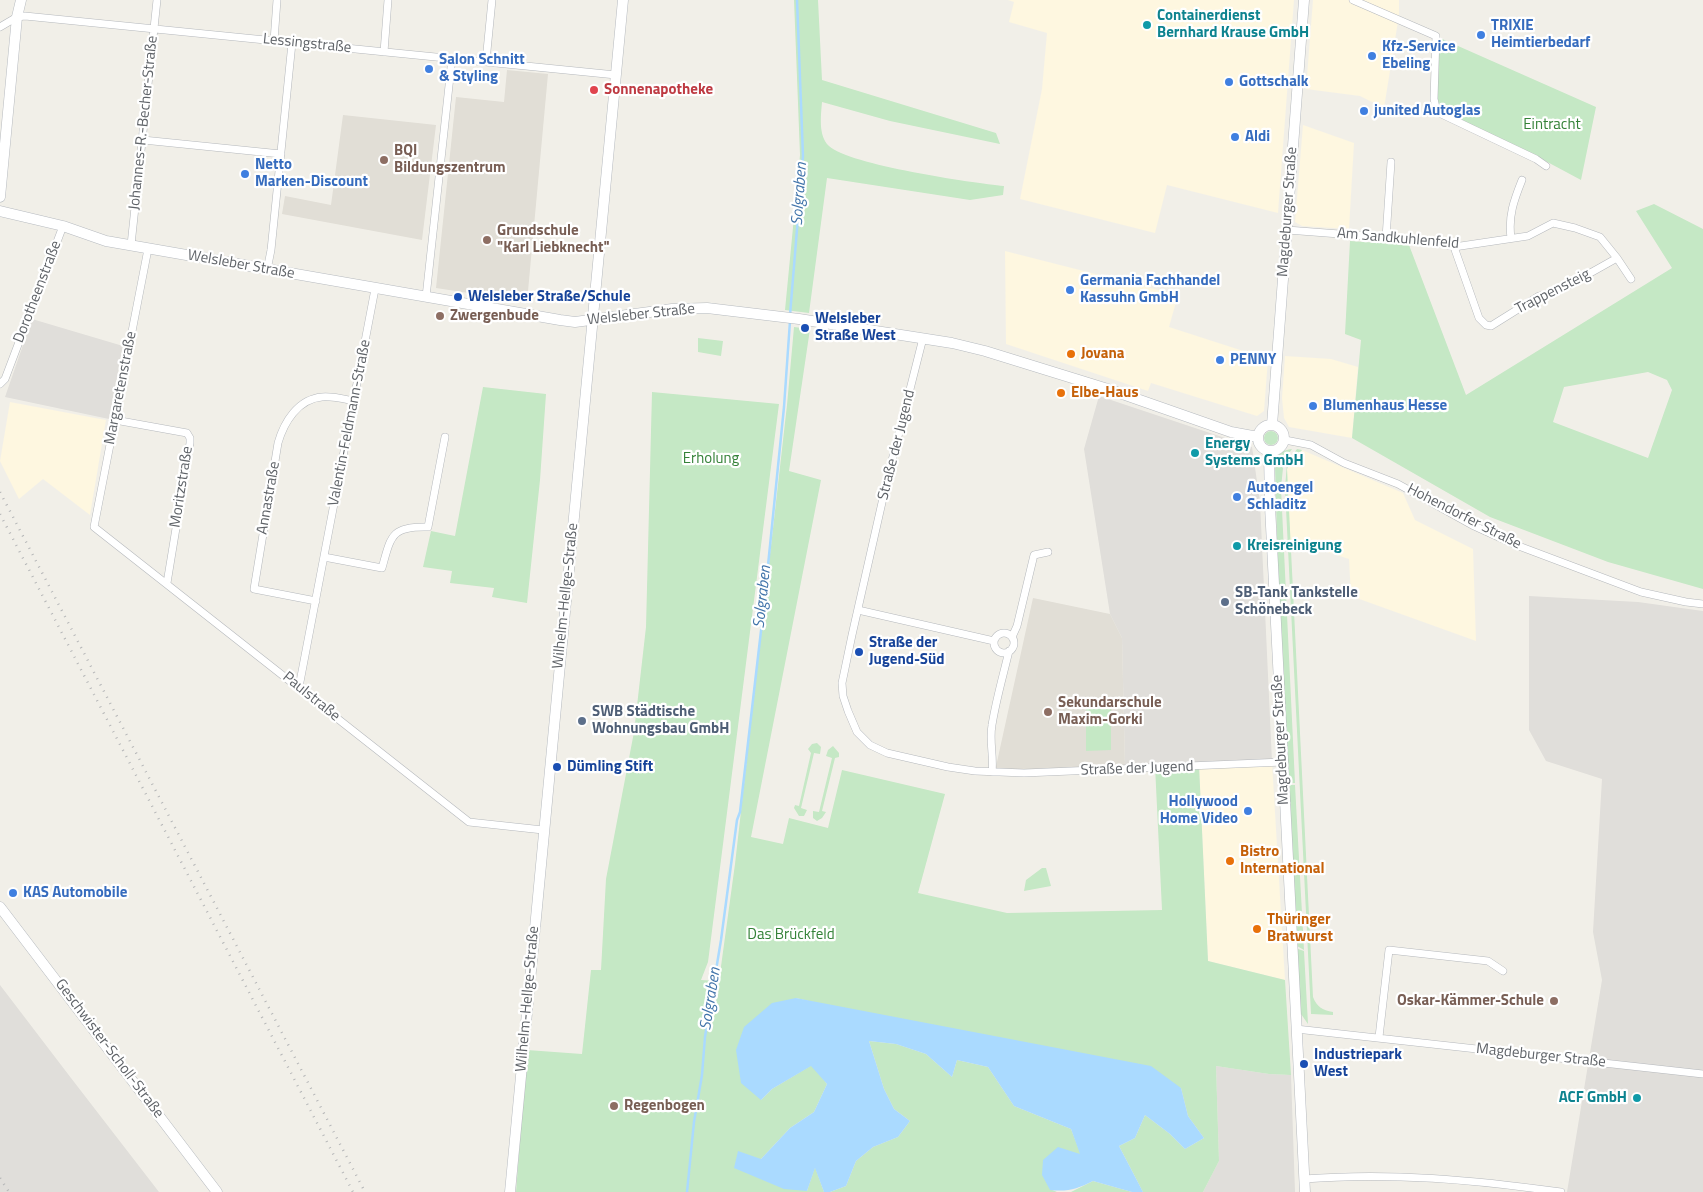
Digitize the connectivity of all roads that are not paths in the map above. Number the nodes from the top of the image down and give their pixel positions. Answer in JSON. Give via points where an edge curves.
{"nodes":[{"id":1,"x":21,"y":0,"type":"edge"},
{"id":2,"x":157,"y":0,"type":"edge"},
{"id":3,"x":277,"y":0,"type":"edge"},
{"id":4,"x":388,"y":0,"type":"edge"},
{"id":5,"x":492,"y":0,"type":"edge"},
{"id":6,"x":623,"y":0,"type":"edge"},
{"id":7,"x":1304,"y":0,"type":"edge"},
{"id":8,"x":1353,"y":0,"type":"edge"},
{"id":9,"x":17,"y":18,"type":"junction"},
{"id":10,"x":0,"y":27,"type":"edge"},
{"id":11,"x":154,"y":29,"type":"junction"},
{"id":12,"x":274,"y":41,"type":"junction"},
{"id":13,"x":292,"y":43,"type":"junction"},
{"id":14,"x":384,"y":52,"type":"junction"},
{"id":15,"x":452,"y":58,"type":"junction"},
{"id":16,"x":486,"y":62,"type":"junction"},
{"id":17,"x":616,"y":75,"type":"junction"},
{"id":18,"x":143,"y":140,"type":"junction"},
{"id":19,"x":281,"y":154,"type":"junction"},
{"id":20,"x":1391,"y":162,"type":"dead end"},
{"id":21,"x":1546,"y":166,"type":"dead end"},
{"id":22,"x":1522,"y":180,"type":"dead end"},
{"id":23,"x":0,"y":197,"type":"edge"},
{"id":24,"x":0,"y":211,"type":"edge"},
{"id":25,"x":63,"y":226,"type":"junction"},
{"id":26,"x":1287,"y":230,"type":"junction"},
{"id":27,"x":1386,"y":238,"type":"junction"},
{"id":28,"x":1511,"y":238,"type":"junction"},
{"id":29,"x":131,"y":245,"type":"junction"},
{"id":30,"x":1454,"y":247,"type":"junction"},
{"id":31,"x":148,"y":249,"type":"junction"},
{"id":32,"x":1618,"y":258,"type":"junction"},
{"id":33,"x":267,"y":270,"type":"junction"},
{"id":34,"x":1631,"y":280,"type":"dead end"},
{"id":35,"x":375,"y":288,"type":"junction"},
{"id":36,"x":426,"y":297,"type":"junction"},
{"id":37,"x":593,"y":320,"type":"junction"},
{"id":38,"x":923,"y":338,"type":"junction"},
{"id":39,"x":0,"y":384,"type":"edge"},
{"id":40,"x":354,"y":401,"type":"junction"},
{"id":41,"x":115,"y":420,"type":"junction"},
{"id":42,"x":1272,"y":425,"type":"junction"},
{"id":43,"x":445,"y":437,"type":"dead end"},
{"id":44,"x":1258,"y":437,"type":"junction"},
{"id":45,"x":1285,"y":440,"type":"junction"},
{"id":46,"x":1269,"y":452,"type":"junction"},
{"id":47,"x":94,"y":527,"type":"joint"},
{"id":48,"x":1048,"y":552,"type":"dead end"},
{"id":49,"x":324,"y":557,"type":"junction"},
{"id":50,"x":167,"y":583,"type":"junction"},
{"id":51,"x":316,"y":601,"type":"junction"},
{"id":52,"x":1703,"y":604,"type":"edge"},
{"id":53,"x":858,"y":610,"type":"junction"},
{"id":54,"x":1012,"y":636,"type":"junction"},
{"id":55,"x":994,"y":641,"type":"junction"},
{"id":56,"x":1008,"y":652,"type":"junction"},
{"id":57,"x":300,"y":687,"type":"junction"},
{"id":58,"x":1283,"y":762,"type":"junction"},
{"id":59,"x":992,"y":772,"type":"junction"},
{"id":60,"x":543,"y":830,"type":"junction"},
{"id":61,"x":0,"y":907,"type":"edge"},
{"id":62,"x":1503,"y":971,"type":"dead end"},
{"id":63,"x":1296,"y":1029,"type":"junction"},
{"id":64,"x":1379,"y":1037,"type":"junction"},
{"id":65,"x":1703,"y":1074,"type":"edge"},
{"id":66,"x":1304,"y":1179,"type":"junction"},
{"id":67,"x":217,"y":1192,"type":"edge"},
{"id":68,"x":510,"y":1192,"type":"edge"},
{"id":69,"x":1305,"y":1192,"type":"edge"},
{"id":70,"x":1560,"y":1192,"type":"edge"}],
"edges":[{"from":1,"to":9,"type":"main road"},
{"from":2,"to":11,"type":"street","name":"Johannes-R.-Becher-Straße"},
{"from":3,"to":12,"type":"street"},
{"from":4,"to":14,"type":"street"},
{"from":5,"to":16,"type":"street"},
{"from":6,"to":17,"type":"main road","name":"Wilhelm-Hellge-Straße"},
{"from":7,"to":26,"type":"main road","name":"Magdeburger Straße"},
{"from":8,"to":21,"type":"street","via":[[1436,36],[1434,98],[1437,112]]},
{"from":9,"to":10,"type":"street","name":"Lessingstraße"},
{"from":9,"to":11,"type":"street","name":"Lessingstraße","via":[[25,16]]},
{"from":9,"to":23,"type":"main road"},
{"from":11,"to":12,"type":"street","name":"Lessingstraße"},
{"from":11,"to":18,"type":"street","name":"Johannes-R.-Becher-Straße"},
{"from":12,"to":13,"type":"street","name":"Lessingstraße"},
{"from":13,"to":14,"type":"street","name":"Lessingstraße"},
{"from":13,"to":19,"type":"street"},
{"from":14,"to":15,"type":"street","name":"Lessingstraße"},
{"from":15,"to":16,"type":"street","name":"Lessingstraße"},
{"from":15,"to":36,"type":"street"},
{"from":16,"to":17,"type":"street","name":"Lessingstraße"},
{"from":17,"to":37,"type":"main road","name":"Wilhelm-Hellge-Straße"},
{"from":18,"to":19,"type":"street"},
{"from":18,"to":29,"type":"street","name":"Johannes-R.-Becher-Straße"},
{"from":19,"to":33,"type":"street"},
{"from":20,"to":27,"type":"street"},
{"from":22,"to":28,"type":"street","via":[[1512,206]]},
{"from":24,"to":25,"type":"main road","name":"Welsleber Straße"},
{"from":25,"to":29,"type":"main road","name":"Welsleber Straße","via":[[106,241]]},
{"from":25,"to":39,"type":"street","name":"Dorotheenstraße","via":[[5,379]]},
{"from":26,"to":27,"type":"street","name":"Am Sandkuhlenfeld"},
{"from":26,"to":42,"type":"main road","name":"Magdeburger Straße"},
{"from":27,"to":30,"type":"street","name":"Am Sandkuhlenfeld","via":[[1431,241]]},
{"from":28,"to":30,"type":"street","name":"Am Sandkuhlenfeld"},
{"from":28,"to":32,"type":"street","name":"Am Sandkuhlenfeld","via":[[1528,236],[1553,224],[1575,228],[1600,237]]},
{"from":29,"to":31,"type":"main road","name":"Welsleber Straße"},
{"from":30,"to":32,"type":"street","name":"Trappensteig","via":[[1479,318],[1486,326]]},
{"from":31,"to":33,"type":"main road","name":"Welsleber Straße"},
{"from":31,"to":41,"type":"street","name":"Margaretenstraße"},
{"from":32,"to":34,"type":"street","name":"Am Sandkuhlenfeld"},
{"from":33,"to":35,"type":"main road","name":"Welsleber Straße"},
{"from":35,"to":36,"type":"main road","name":"Welsleber Straße"},
{"from":35,"to":40,"type":"street","name":"Valentin-Feldmann-Straße"},
{"from":36,"to":37,"type":"main road","name":"Welsleber Straße","via":[[560,320]]},
{"from":37,"to":38,"type":"main road","name":"Welsleber Straße","via":[[672,309],[707,308]]},
{"from":37,"to":60,"type":"main road","name":"Wilhelm-Hellge-Straße"},
{"from":38,"to":44,"type":"main road","name":"Welsleber Straße","via":[[985,351],[1231,432]]},
{"from":38,"to":53,"type":"street","name":"Straße der Jugend"},
{"from":40,"to":49,"type":"street","name":"Valentin-Feldmann-Straße"},
{"from":40,"to":51,"type":"street","name":"Annastraße","via":[[323,396],[305,402],[287,421],[278,443],[254,590]]},
{"from":41,"to":47,"type":"street","name":"Margaretenstraße"},
{"from":41,"to":50,"type":"street","name":"Moritzstraße","via":[[187,433],[190,438]]},
{"from":42,"to":44,"type":"main road","via":[[1264,427]]},
{"from":42,"to":45,"type":"main road","via":[[1283,431]]},
{"from":43,"to":49,"type":"street","via":[[428,527],[410,526],[397,532],[390,542],[382,568]]},
{"from":44,"to":46,"type":"main road","via":[[1261,447]]},
{"from":45,"to":46,"type":"main road","via":[[1276,451]]},
{"from":45,"to":52,"type":"street","name":"Hohendorfer Straße","via":[[1311,445],[1398,484],[1516,545],[1641,592]]},
{"from":46,"to":58,"type":"main road","name":"Magdeburger Straße"},
{"from":47,"to":50,"type":"street","name":"Paulstraße"},
{"from":48,"to":54,"type":"street","via":[[1034,555]]},
{"from":49,"to":51,"type":"street","name":"Valentin-Feldmann-Straße"},
{"from":50,"to":57,"type":"street","name":"Paulstraße"},
{"from":51,"to":57,"type":"street","name":"Valentin-Feldmann-Straße"},
{"from":53,"to":55,"type":"street"},
{"from":53,"to":59,"type":"street","name":"Straße der Jugend","via":[[842,684],[843,696],[857,732],[870,745],[887,753],[948,768]]},
{"from":54,"to":55,"type":"street","via":[[1001,633]]},
{"from":54,"to":56,"type":"street","via":[[1013,646]]},
{"from":55,"to":56,"type":"street","via":[[998,651]]},
{"from":56,"to":59,"type":"street","via":[[992,725]]},
{"from":57,"to":60,"type":"street","name":"Paulstraße","via":[[469,822]]},
{"from":58,"to":59,"type":"street","name":"Straße der Jugend"},
{"from":58,"to":63,"type":"main road","name":"Magdeburger Straße"},
{"from":60,"to":68,"type":"main road","name":"Wilhelm-Hellge-Straße"},
{"from":61,"to":67,"type":"main road","name":"Geschwister-Scholl-Straße"},
{"from":62,"to":64,"type":"street","via":[[1488,961],[1388,950]]},
{"from":63,"to":64,"type":"street","name":"Magdeburger Straße"},
{"from":63,"to":66,"type":"main road","name":"Magdeburger Straße"},
{"from":64,"to":65,"type":"street","name":"Magdeburger Straße"},
{"from":66,"to":69,"type":"main road","name":"Magdeburger Straße"},
{"from":66,"to":70,"type":"street","via":[[1355,1176],[1443,1178]]}]}
